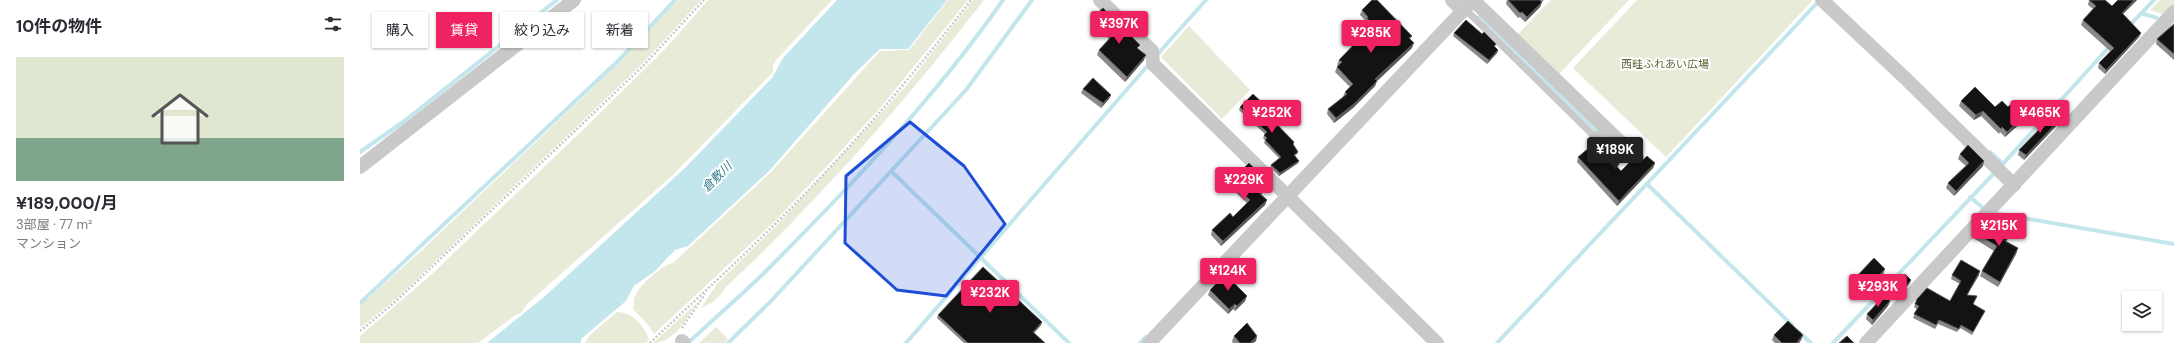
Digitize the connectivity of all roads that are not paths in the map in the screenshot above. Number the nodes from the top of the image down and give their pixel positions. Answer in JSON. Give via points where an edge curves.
{"nodes":[{"id":1,"x":574,"y":0,"type":"edge"},
{"id":2,"x":1100,"y":0,"type":"edge"},
{"id":3,"x":1822,"y":0,"type":"edge"},
{"id":4,"x":1463,"y":5,"type":"edge"},
{"id":5,"x":2174,"y":12,"type":"edge"},
{"id":6,"x":1637,"y":158,"type":"dead end"},
{"id":7,"x":361,"y":165,"type":"edge"},
{"id":8,"x":2014,"y":185,"type":"junction"},
{"id":9,"x":1285,"y":192,"type":"junction"},
{"id":10,"x":1149,"y":343,"type":"edge"},
{"id":11,"x":1437,"y":343,"type":"edge"},
{"id":12,"x":1866,"y":343,"type":"edge"}],
"edges":[{"from":1,"to":7,"type":"street"},
{"from":2,"to":9,"type":"street","via":[[1152,57]]},
{"from":3,"to":8,"type":"street"},
{"from":4,"to":6,"type":"street","via":[[1602,132]]},
{"from":4,"to":9,"type":"street"},
{"from":5,"to":8,"type":"street"},
{"from":8,"to":12,"type":"street"},
{"from":9,"to":10,"type":"street"},
{"from":9,"to":11,"type":"street"}]}
